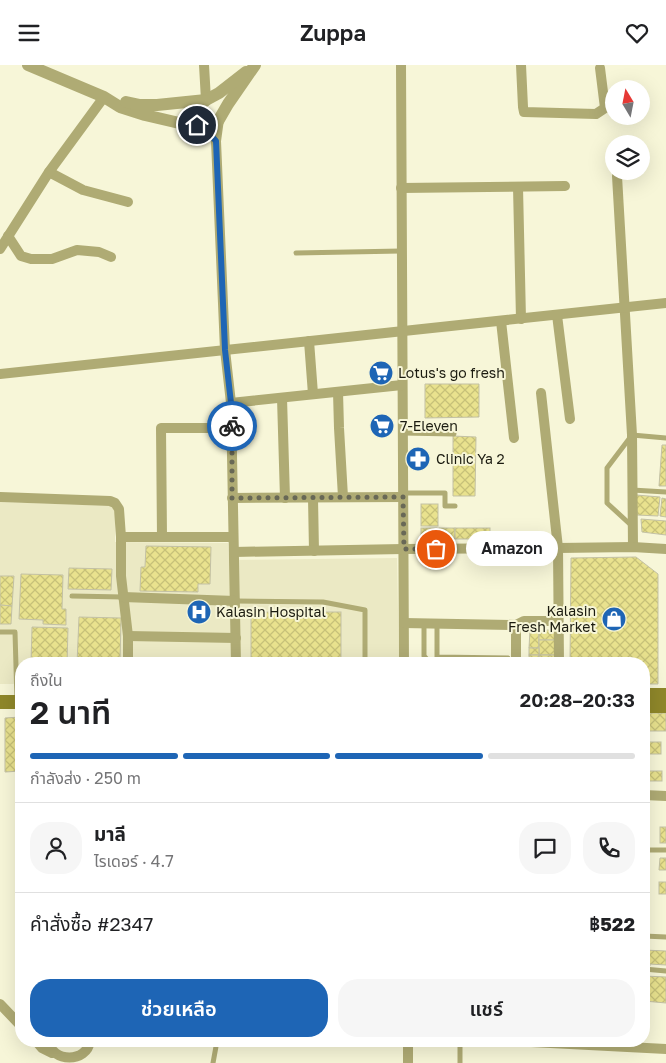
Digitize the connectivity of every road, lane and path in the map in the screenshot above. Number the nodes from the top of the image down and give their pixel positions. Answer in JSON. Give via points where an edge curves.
{"nodes":[{"id":1,"x":28,"y":65,"type":"edge"},
{"id":2,"x":204,"y":65,"type":"edge"},
{"id":3,"x":255,"y":65,"type":"edge"},
{"id":4,"x":401,"y":65,"type":"edge"},
{"id":5,"x":520,"y":65,"type":"edge"},
{"id":6,"x":600,"y":68,"type":"dead end"},
{"id":7,"x":104,"y":97,"type":"junction"},
{"id":8,"x":206,"y":100,"type":"junction"},
{"id":9,"x":219,"y":119,"type":"junction"},
{"id":10,"x":203,"y":128,"type":"junction"},
{"id":11,"x":216,"y":141,"type":"junction"},
{"id":12,"x":49,"y":172,"type":"junction"},
{"id":13,"x":617,"y":180,"type":"edge"},
{"id":14,"x":564,"y":186,"type":"dead end"},
{"id":15,"x":518,"y":187,"type":"junction"},
{"id":16,"x":402,"y":188,"type":"junction"},
{"id":17,"x":128,"y":202,"type":"dead end"},
{"id":18,"x":8,"y":236,"type":"junction"},
{"id":19,"x":0,"y":249,"type":"edge"},
{"id":20,"x":401,"y":251,"type":"junction"},
{"id":21,"x":296,"y":253,"type":"dead end"},
{"id":22,"x":110,"y":257,"type":"dead end"},
{"id":23,"x":666,"y":303,"type":"edge"},
{"id":24,"x":625,"y":307,"type":"junction"},
{"id":25,"x":557,"y":315,"type":"junction"},
{"id":26,"x":521,"y":319,"type":"junction"},
{"id":27,"x":501,"y":321,"type":"junction"},
{"id":28,"x":402,"y":331,"type":"junction"},
{"id":29,"x":309,"y":341,"type":"junction"},
{"id":30,"x":225,"y":350,"type":"junction"},
{"id":31,"x":0,"y":374,"type":"edge"},
{"id":32,"x":402,"y":385,"type":"junction"},
{"id":33,"x":338,"y":391,"type":"junction"},
{"id":34,"x":540,"y":393,"type":"dead end"},
{"id":35,"x":313,"y":394,"type":"junction"},
{"id":36,"x":282,"y":398,"type":"junction"},
{"id":37,"x":231,"y":403,"type":"junction"},
{"id":38,"x":570,"y":419,"type":"dead end"},
{"id":39,"x":232,"y":428,"type":"junction"},
{"id":40,"x":402,"y":433,"type":"junction"},
{"id":41,"x":454,"y":433,"type":"dead end"},
{"id":42,"x":632,"y":435,"type":"junction"},
{"id":43,"x":514,"y":438,"type":"dead end"},
{"id":44,"x":666,"y":438,"type":"edge"},
{"id":45,"x":632,"y":489,"type":"junction"},
{"id":46,"x":666,"y":492,"type":"edge"},
{"id":47,"x":403,"y":495,"type":"junction"},
{"id":48,"x":0,"y":497,"type":"edge"},
{"id":49,"x":313,"y":497,"type":"junction"},
{"id":50,"x":343,"y":497,"type":"junction"},
{"id":51,"x":232,"y":498,"type":"junction"},
{"id":52,"x":285,"y":498,"type":"junction"},
{"id":53,"x":455,"y":506,"type":"dead end"},
{"id":54,"x":632,"y":526,"type":"junction"},
{"id":55,"x":122,"y":537,"type":"junction"},
{"id":56,"x":162,"y":537,"type":"junction"},
{"id":57,"x":233,"y":537,"type":"junction"},
{"id":58,"x":632,"y":547,"type":"junction"},
{"id":59,"x":404,"y":549,"type":"junction"},
{"id":60,"x":558,"y":549,"type":"junction"},
{"id":61,"x":666,"y":549,"type":"edge"},
{"id":62,"x":314,"y":551,"type":"junction"},
{"id":63,"x":234,"y":552,"type":"junction"},
{"id":64,"x":72,"y":596,"type":"dead end"},
{"id":65,"x":123,"y":597,"type":"junction"},
{"id":66,"x":235,"y":601,"type":"junction"},
{"id":67,"x":558,"y":621,"type":"junction"},
{"id":68,"x":404,"y":623,"type":"junction"},
{"id":69,"x":424,"y":623,"type":"junction"},
{"id":70,"x":436,"y":623,"type":"junction"},
{"id":71,"x":516,"y":625,"type":"junction"},
{"id":72,"x":0,"y":632,"type":"edge"},
{"id":73,"x":128,"y":637,"type":"junction"},
{"id":74,"x":236,"y":638,"type":"junction"},
{"id":75,"x":17,"y":657,"type":"edge"},
{"id":76,"x":128,"y":657,"type":"edge"},
{"id":77,"x":236,"y":657,"type":"edge"},
{"id":78,"x":365,"y":657,"type":"edge"},
{"id":79,"x":404,"y":657,"type":"edge"},
{"id":80,"x":425,"y":657,"type":"edge"},
{"id":81,"x":437,"y":657,"type":"edge"},
{"id":82,"x":516,"y":657,"type":"edge"},
{"id":83,"x":559,"y":657,"type":"edge"},
{"id":84,"x":0,"y":692,"type":"edge"},
{"id":85,"x":650,"y":695,"type":"edge"},
{"id":86,"x":666,"y":695,"type":"edge"},
{"id":87,"x":15,"y":696,"type":"edge"},
{"id":88,"x":15,"y":698,"type":"edge"},
{"id":89,"x":0,"y":702,"type":"edge"},
{"id":90,"x":650,"y":706,"type":"edge"},
{"id":91,"x":666,"y":706,"type":"edge"},
{"id":92,"x":650,"y":795,"type":"edge"},
{"id":93,"x":666,"y":796,"type":"edge"},
{"id":94,"x":650,"y":850,"type":"edge"},
{"id":95,"x":666,"y":850,"type":"edge"},
{"id":96,"x":650,"y":936,"type":"edge"},
{"id":97,"x":666,"y":937,"type":"edge"},
{"id":98,"x":650,"y":970,"type":"edge"},
{"id":99,"x":666,"y":971,"type":"edge"},
{"id":100,"x":2,"y":1009,"type":"edge"},
{"id":101,"x":15,"y":1012,"type":"edge"},
{"id":102,"x":15,"y":1021,"type":"edge"},
{"id":103,"x":41,"y":1047,"type":"edge"},
{"id":104,"x":49,"y":1047,"type":"edge"},
{"id":105,"x":89,"y":1047,"type":"edge"},
{"id":106,"x":216,"y":1047,"type":"edge"},
{"id":107,"x":408,"y":1047,"type":"edge"},
{"id":108,"x":460,"y":1047,"type":"edge"},
{"id":109,"x":640,"y":1047,"type":"edge"},
{"id":110,"x":666,"y":1049,"type":"edge"},
{"id":111,"x":52,"y":1053,"type":"junction"},
{"id":112,"x":81,"y":1059,"type":"edge"},
{"id":113,"x":63,"y":1062,"type":"edge"},
{"id":114,"x":213,"y":1063,"type":"edge"},
{"id":115,"x":408,"y":1063,"type":"edge"},
{"id":116,"x":460,"y":1063,"type":"edge"}],
"edges":[{"from":1,"to":7,"type":"street"},
{"from":2,"to":8,"type":"street"},
{"from":3,"to":8,"type":"street"},
{"from":3,"to":9,"type":"street"},
{"from":4,"to":16,"type":"street"},
{"from":5,"to":6,"type":"street","via":[[524,112],[596,114],[605,108]]},
{"from":7,"to":8,"type":"street","via":[[140,105]]},
{"from":7,"to":10,"type":"street","via":[[120,107],[145,115]]},
{"from":7,"to":12,"type":"street"},
{"from":8,"to":9,"type":"street","via":[[217,106]]},
{"from":8,"to":10,"type":"street","via":[[197,104],[192,112],[194,122]]},
{"from":9,"to":10,"type":"street","via":[[214,126]]},
{"from":9,"to":11,"type":"street"},
{"from":10,"to":11,"type":"street"},
{"from":11,"to":30,"type":"street"},
{"from":12,"to":17,"type":"street","via":[[82,190]]},
{"from":12,"to":18,"type":"street"},
{"from":13,"to":24,"type":"street"},
{"from":14,"to":15,"type":"street"},
{"from":15,"to":16,"type":"street"},
{"from":15,"to":26,"type":"street"},
{"from":16,"to":20,"type":"street"},
{"from":18,"to":19,"type":"street"},
{"from":18,"to":22,"type":"street","via":[[21,255],[30,259],[52,259],[77,250],[99,252]]},
{"from":20,"to":21,"type":"lane"},
{"from":20,"to":28,"type":"street"},
{"from":23,"to":24,"type":"street"},
{"from":24,"to":25,"type":"street"},
{"from":24,"to":42,"type":"street"},
{"from":25,"to":26,"type":"street"},
{"from":25,"to":38,"type":"street"},
{"from":26,"to":27,"type":"street"},
{"from":27,"to":28,"type":"street"},
{"from":27,"to":43,"type":"street"},
{"from":28,"to":29,"type":"street"},
{"from":28,"to":32,"type":"street"},
{"from":29,"to":30,"type":"street"},
{"from":29,"to":35,"type":"street"},
{"from":30,"to":31,"type":"street"},
{"from":30,"to":37,"type":"street"},
{"from":32,"to":33,"type":"street"},
{"from":32,"to":40,"type":"street"},
{"from":33,"to":35,"type":"street"},
{"from":33,"to":50,"type":"street"},
{"from":34,"to":60,"type":"street"},
{"from":35,"to":36,"type":"street"},
{"from":36,"to":37,"type":"street"},
{"from":36,"to":52,"type":"street"},
{"from":37,"to":39,"type":"street"},
{"from":39,"to":51,"type":"street"},
{"from":39,"to":56,"type":"street","via":[[161,428]]},
{"from":40,"to":41,"type":"lane"},
{"from":40,"to":47,"type":"street"},
{"from":42,"to":44,"type":"lane"},
{"from":42,"to":45,"type":"street"},
{"from":42,"to":54,"type":"lane","via":[[607,468],[607,503]]},
{"from":45,"to":46,"type":"lane"},
{"from":45,"to":54,"type":"street"},
{"from":47,"to":50,"type":"street"},
{"from":47,"to":53,"type":"lane","via":[[445,493],[445,506]]},
{"from":47,"to":59,"type":"street"},
{"from":48,"to":55,"type":"street","via":[[110,501],[119,509]]},
{"from":49,"to":50,"type":"street"},
{"from":49,"to":52,"type":"street"},
{"from":49,"to":62,"type":"street"},
{"from":51,"to":52,"type":"street"},
{"from":51,"to":57,"type":"street"},
{"from":54,"to":58,"type":"street"},
{"from":55,"to":56,"type":"street"},
{"from":55,"to":65,"type":"street"},
{"from":56,"to":57,"type":"street"},
{"from":57,"to":63,"type":"street"},
{"from":58,"to":60,"type":"street"},
{"from":58,"to":61,"type":"street"},
{"from":59,"to":60,"type":"street"},
{"from":59,"to":62,"type":"street"},
{"from":59,"to":68,"type":"street"},
{"from":60,"to":67,"type":"street"},
{"from":62,"to":63,"type":"street"},
{"from":63,"to":66,"type":"street"},
{"from":64,"to":65,"type":"lane"},
{"from":65,"to":66,"type":"street"},
{"from":65,"to":73,"type":"street"},
{"from":66,"to":74,"type":"street"},
{"from":66,"to":78,"type":"lane","via":[[323,602],[365,610]]},
{"from":67,"to":71,"type":"street","via":[[524,621]]},
{"from":67,"to":83,"type":"street"},
{"from":68,"to":69,"type":"street"},
{"from":68,"to":79,"type":"street"},
{"from":69,"to":70,"type":"street"},
{"from":69,"to":80,"type":"lane"},
{"from":70,"to":71,"type":"street"},
{"from":70,"to":81,"type":"lane"},
{"from":71,"to":82,"type":"street"},
{"from":72,"to":75,"type":"lane","via":[[15,632]]},
{"from":73,"to":74,"type":"street"},
{"from":73,"to":76,"type":"street"},
{"from":74,"to":77,"type":"street"},
{"from":84,"to":87,"type":"main road"},
{"from":85,"to":86,"type":"main road"},
{"from":88,"to":89,"type":"main road"},
{"from":90,"to":91,"type":"main road"},
{"from":92,"to":93,"type":"street"},
{"from":94,"to":95,"type":"lane"},
{"from":96,"to":97,"type":"lane"},
{"from":98,"to":99,"type":"lane"},
{"from":100,"to":101,"type":"street"},
{"from":100,"to":102,"type":"street"},
{"from":103,"to":111,"type":"street"},
{"from":104,"to":111,"type":"street"},
{"from":105,"to":112,"type":"street"},
{"from":106,"to":114,"type":"lane"},
{"from":107,"to":115,"type":"street"},
{"from":108,"to":116,"type":"lane"},
{"from":109,"to":110,"type":"street"},
{"from":111,"to":113,"type":"street"},
{"from":112,"to":113,"type":"street"}]}
